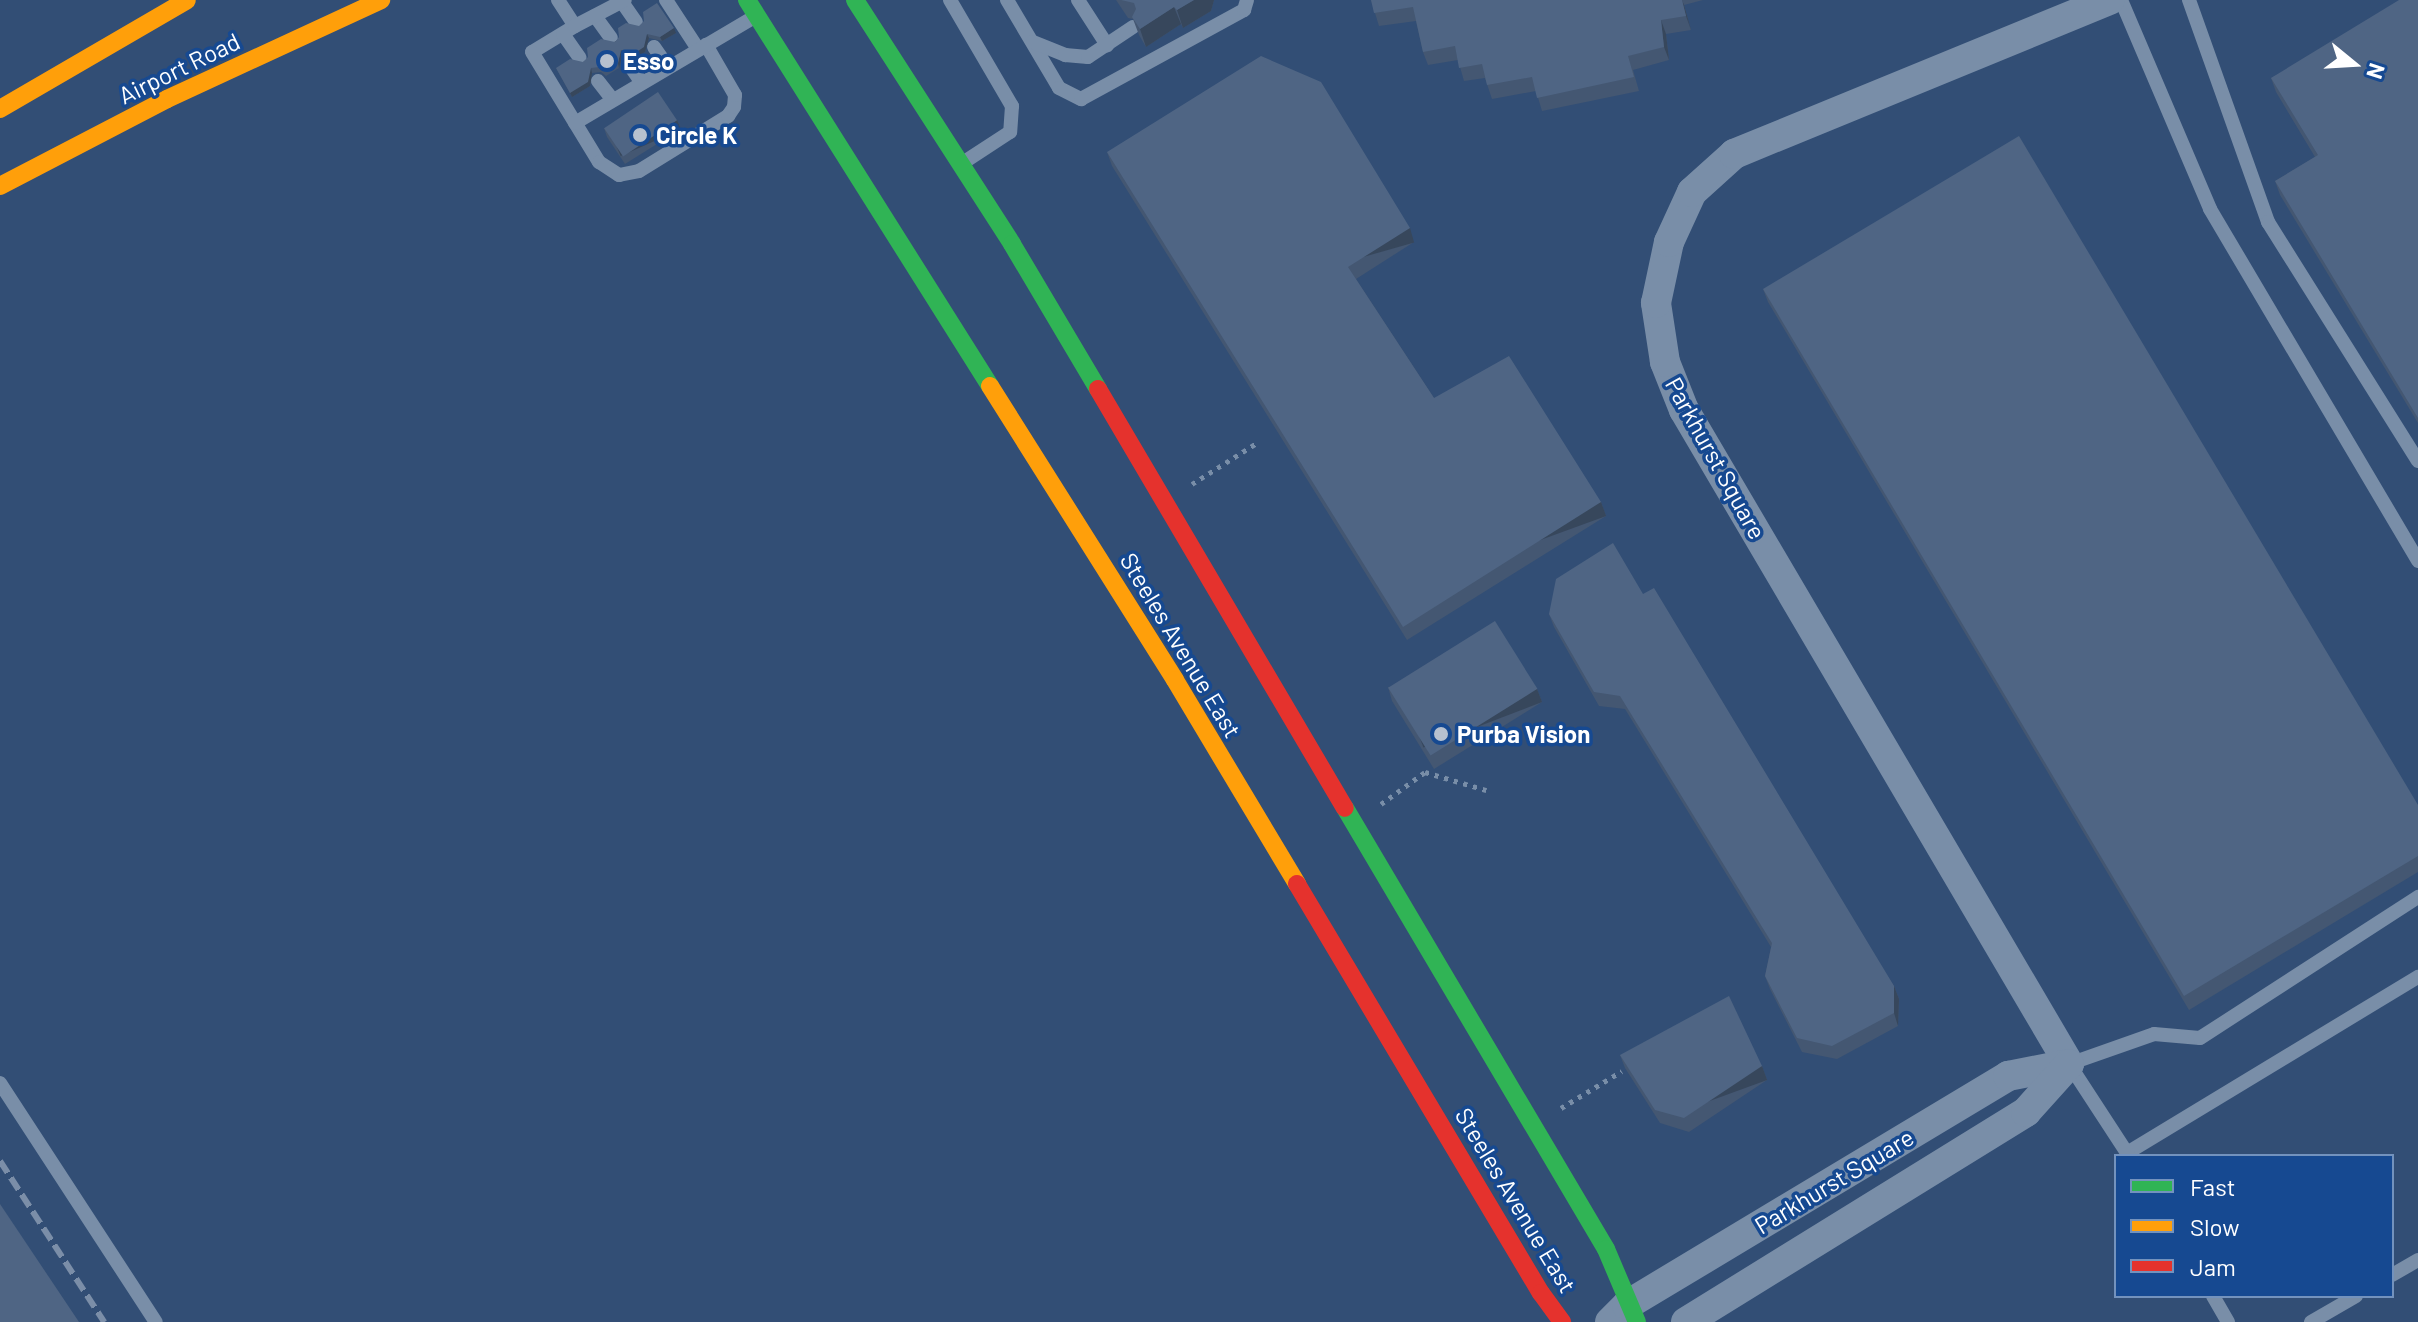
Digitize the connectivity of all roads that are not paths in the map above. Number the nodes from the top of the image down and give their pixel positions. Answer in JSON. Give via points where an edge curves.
{"nodes":[{"id":1,"x":187,"y":0,"type":"edge"},
{"id":2,"x":381,"y":0,"type":"edge"},
{"id":3,"x":558,"y":0,"type":"edge"},
{"id":4,"x":666,"y":0,"type":"edge"},
{"id":5,"x":855,"y":0,"type":"edge"},
{"id":6,"x":950,"y":0,"type":"edge"},
{"id":7,"x":1007,"y":0,"type":"edge"},
{"id":8,"x":1078,"y":0,"type":"edge"},
{"id":9,"x":1247,"y":0,"type":"edge"},
{"id":10,"x":2110,"y":0,"type":"edge"},
{"id":11,"x":2121,"y":0,"type":"edge"},
{"id":12,"x":2189,"y":0,"type":"edge"},
{"id":13,"x":624,"y":1,"type":"edge"},
{"id":14,"x":752,"y":8,"type":"edge"},
{"id":15,"x":595,"y":16,"type":"junction"},
{"id":16,"x":636,"y":22,"type":"edge"},
{"id":17,"x":1133,"y":27,"type":"edge"},
{"id":18,"x":569,"y":30,"type":"junction"},
{"id":19,"x":611,"y":38,"type":"edge"},
{"id":20,"x":1033,"y":42,"type":"junction"},
{"id":21,"x":1107,"y":45,"type":"junction"},
{"id":22,"x":654,"y":47,"type":"dead end"},
{"id":23,"x":702,"y":47,"type":"junction"},
{"id":24,"x":580,"y":58,"type":"edge"},
{"id":25,"x":628,"y":63,"type":"dead end"},
{"id":26,"x":668,"y":67,"type":"junction"},
{"id":27,"x":598,"y":81,"type":"dead end"},
{"id":28,"x":642,"y":83,"type":"junction"},
{"id":29,"x":613,"y":100,"type":"junction"},
{"id":30,"x":0,"y":109,"type":"edge"},
{"id":31,"x":575,"y":123,"type":"junction"},
{"id":32,"x":961,"y":165,"type":"junction"},
{"id":33,"x":0,"y":186,"type":"edge"},
{"id":34,"x":2418,"y":461,"type":"edge"},
{"id":35,"x":2418,"y":561,"type":"edge"},
{"id":36,"x":2418,"y":897,"type":"edge"},
{"id":37,"x":2418,"y":977,"type":"edge"},
{"id":38,"x":2069,"y":1064,"type":"junction"},
{"id":39,"x":0,"y":1083,"type":"edge"},
{"id":40,"x":2128,"y":1154,"type":"edge"},
{"id":41,"x":2418,"y":1260,"type":"edge"},
{"id":42,"x":2394,"y":1274,"type":"edge"},
{"id":43,"x":2214,"y":1298,"type":"edge"},
{"id":44,"x":2353,"y":1298,"type":"edge"},
{"id":45,"x":1624,"y":1316,"type":"edge"},
{"id":46,"x":156,"y":1322,"type":"edge"},
{"id":47,"x":1562,"y":1322,"type":"edge"},
{"id":48,"x":1686,"y":1322,"type":"edge"},
{"id":49,"x":2228,"y":1322,"type":"edge"},
{"id":50,"x":2311,"y":1322,"type":"edge"}],
"edges":[{"from":1,"to":30,"type":"main road"},
{"from":2,"to":33,"type":"main road","name":"Airport Road","via":[[167,99]]},
{"from":3,"to":18,"type":"lane"},
{"from":4,"to":23,"type":"lane"},
{"from":5,"to":32,"type":"main road","name":"Steeles Avenue East"},
{"from":6,"to":32,"type":"lane","via":[[1012,106],[1010,132]]},
{"from":7,"to":20,"type":"lane"},
{"from":8,"to":21,"type":"lane"},
{"from":9,"to":20,"type":"lane","via":[[1244,10],[1081,99],[1059,88]]},
{"from":10,"to":38,"type":"street","name":"Parkhurst Square","via":[[1734,154],[1692,192],[1669,242],[1656,303],[1665,362],[1684,410]]},
{"from":11,"to":35,"type":"lane","via":[[2210,209]]},
{"from":12,"to":34,"type":"lane","via":[[2268,222]]},
{"from":13,"to":15,"type":"lane"},
{"from":13,"to":16,"type":"lane"},
{"from":14,"to":23,"type":"lane"},
{"from":14,"to":47,"type":"main road","name":"Steeles Avenue East","via":[[1167,667]]},
{"from":15,"to":18,"type":"lane"},
{"from":15,"to":19,"type":"lane"},
{"from":17,"to":21,"type":"lane"},
{"from":18,"to":24,"type":"lane"},
{"from":18,"to":31,"type":"lane","via":[[532,52]]},
{"from":20,"to":21,"type":"lane","via":[[1065,55],[1088,57]]},
{"from":22,"to":26,"type":"lane"},
{"from":23,"to":26,"type":"lane"},
{"from":23,"to":31,"type":"lane","via":[[730,82],[734,107],[728,116],[639,171],[627,176],[608,171]]},
{"from":25,"to":28,"type":"lane"},
{"from":26,"to":28,"type":"lane"},
{"from":27,"to":29,"type":"lane"},
{"from":28,"to":29,"type":"lane"},
{"from":29,"to":31,"type":"lane"},
{"from":32,"to":45,"type":"main road","name":"Steeles Avenue East","via":[[1606,1249]]},
{"from":36,"to":38,"type":"lane","via":[[2200,1038],[2154,1034]]},
{"from":37,"to":40,"type":"lane"},
{"from":38,"to":40,"type":"lane"},
{"from":38,"to":45,"type":"street","name":"Parkhurst Square","via":[[2008,1076]]},
{"from":38,"to":48,"type":"street","name":"Parkhurst Square","via":[[2026,1112]]},
{"from":39,"to":46,"type":"lane"},
{"from":41,"to":42,"type":"lane"},
{"from":43,"to":49,"type":"lane"},
{"from":44,"to":50,"type":"lane"}]}
